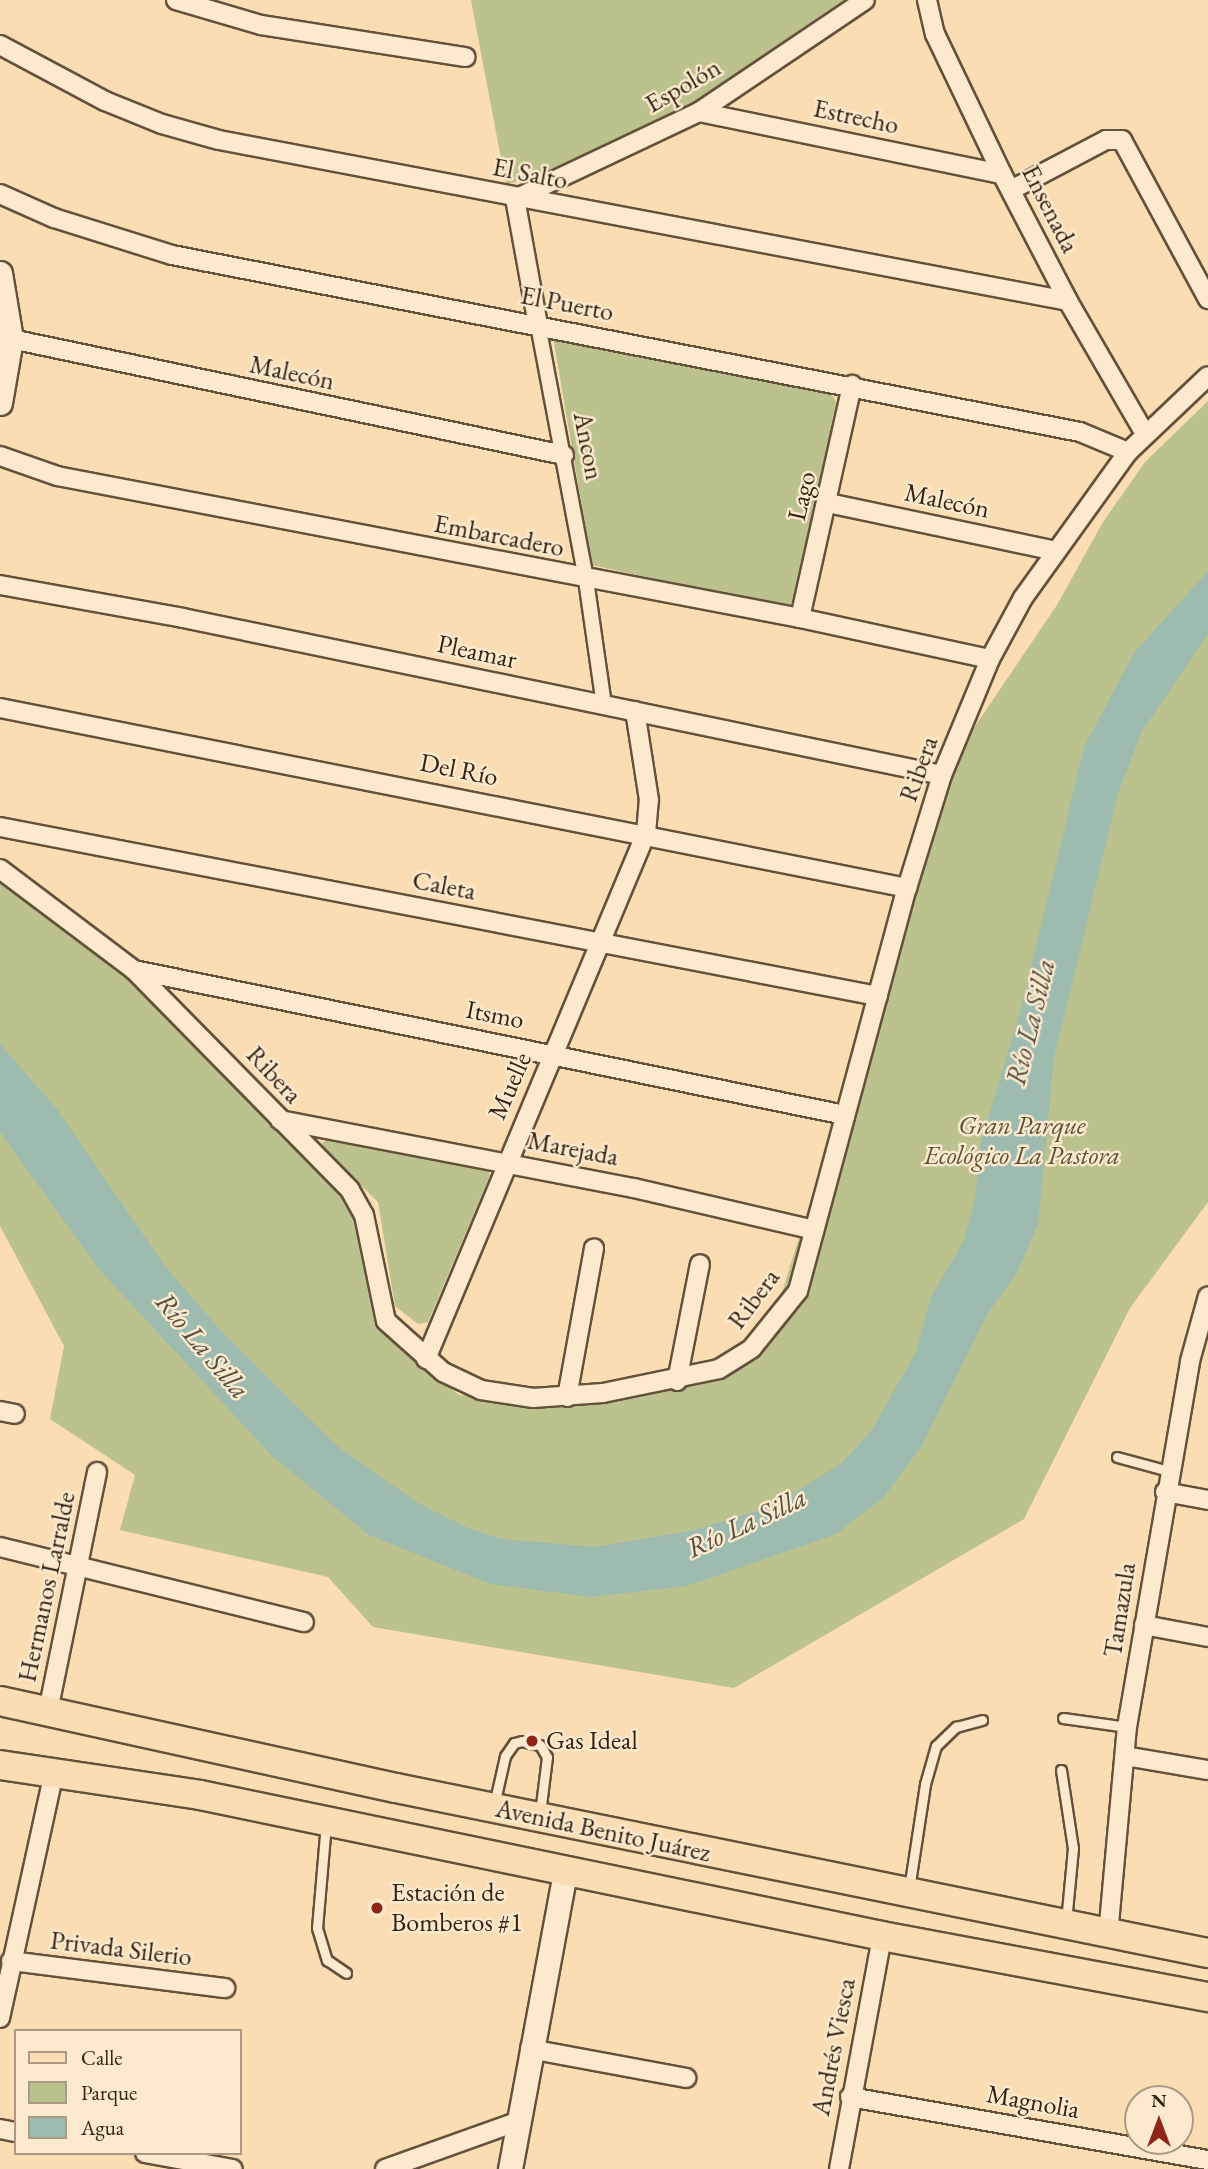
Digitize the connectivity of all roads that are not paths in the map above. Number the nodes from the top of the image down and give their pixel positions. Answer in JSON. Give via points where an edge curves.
{"nodes":[{"id":1,"x":176,"y":0,"type":"edge"},
{"id":2,"x":865,"y":0,"type":"edge"},
{"id":3,"x":927,"y":0,"type":"edge"},
{"id":4,"x":0,"y":44,"type":"edge"},
{"id":5,"x":466,"y":57,"type":"dead end"},
{"id":6,"x":699,"y":112,"type":"junction"},
{"id":7,"x":1002,"y":174,"type":"junction"},
{"id":8,"x":1011,"y":191,"type":"junction"},
{"id":9,"x":0,"y":194,"type":"edge"},
{"id":10,"x":515,"y":199,"type":"junction"},
{"id":11,"x":0,"y":273,"type":"edge"},
{"id":12,"x":1208,"y":299,"type":"edge"},
{"id":13,"x":1068,"y":301,"type":"junction"},
{"id":14,"x":538,"y":326,"type":"junction"},
{"id":15,"x":10,"y":339,"type":"junction"},
{"id":16,"x":1208,"y":376,"type":"edge"},
{"id":17,"x":852,"y":385,"type":"junction"},
{"id":18,"x":0,"y":403,"type":"edge"},
{"id":19,"x":1145,"y":434,"type":"junction"},
{"id":20,"x":1128,"y":452,"type":"junction"},
{"id":21,"x":564,"y":455,"type":"junction"},
{"id":22,"x":0,"y":456,"type":"edge"},
{"id":23,"x":828,"y":503,"type":"junction"},
{"id":24,"x":1056,"y":551,"type":"junction"},
{"id":25,"x":586,"y":580,"type":"junction"},
{"id":26,"x":0,"y":585,"type":"edge"},
{"id":27,"x":800,"y":618,"type":"junction"},
{"id":28,"x":990,"y":659,"type":"junction"},
{"id":29,"x":604,"y":705,"type":"junction"},
{"id":30,"x":0,"y":708,"type":"edge"},
{"id":31,"x":635,"y":711,"type":"junction"},
{"id":32,"x":942,"y":775,"type":"junction"},
{"id":33,"x":0,"y":827,"type":"edge"},
{"id":34,"x":646,"y":833,"type":"junction"},
{"id":35,"x":0,"y":869,"type":"edge"},
{"id":36,"x":907,"y":888,"type":"junction"},
{"id":37,"x":603,"y":943,"type":"junction"},
{"id":38,"x":134,"y":970,"type":"junction"},
{"id":39,"x":878,"y":996,"type":"junction"},
{"id":40,"x":553,"y":1053,"type":"junction"},
{"id":41,"x":845,"y":1115,"type":"junction"},
{"id":42,"x":280,"y":1120,"type":"junction"},
{"id":43,"x":505,"y":1162,"type":"junction"},
{"id":44,"x":814,"y":1230,"type":"junction"},
{"id":45,"x":594,"y":1248,"type":"dead end"},
{"id":46,"x":700,"y":1264,"type":"dead end"},
{"id":47,"x":1208,"y":1296,"type":"edge"},
{"id":48,"x":426,"y":1359,"type":"junction"},
{"id":49,"x":1190,"y":1361,"type":"junction"},
{"id":50,"x":1208,"y":1365,"type":"edge"},
{"id":51,"x":677,"y":1381,"type":"junction"},
{"id":52,"x":567,"y":1397,"type":"junction"},
{"id":53,"x":1117,"y":1457,"type":"dead end"},
{"id":54,"x":1169,"y":1471,"type":"junction"},
{"id":55,"x":97,"y":1472,"type":"dead end"},
{"id":56,"x":1165,"y":1492,"type":"junction"},
{"id":57,"x":1208,"y":1500,"type":"edge"},
{"id":58,"x":0,"y":1547,"type":"edge"},
{"id":59,"x":79,"y":1566,"type":"junction"},
{"id":60,"x":304,"y":1622,"type":"dead end"},
{"id":61,"x":1144,"y":1625,"type":"junction"},
{"id":62,"x":1208,"y":1637,"type":"edge"},
{"id":63,"x":0,"y":1701,"type":"edge"},
{"id":64,"x":48,"y":1712,"type":"junction"},
{"id":65,"x":1063,"y":1718,"type":"dead end"},
{"id":66,"x":982,"y":1720,"type":"dead end"},
{"id":67,"x":1127,"y":1727,"type":"junction"},
{"id":68,"x":1125,"y":1756,"type":"junction"},
{"id":69,"x":0,"y":1765,"type":"edge"},
{"id":70,"x":1061,"y":1770,"type":"dead end"},
{"id":71,"x":1208,"y":1770,"type":"edge"},
{"id":72,"x":53,"y":1776,"type":"junction"},
{"id":73,"x":396,"y":1788,"type":"junction"},
{"id":74,"x":493,"y":1808,"type":"junction"},
{"id":75,"x":539,"y":1818,"type":"junction"},
{"id":76,"x":326,"y":1822,"type":"junction"},
{"id":77,"x":389,"y":1835,"type":"junction"},
{"id":78,"x":565,"y":1871,"type":"junction"},
{"id":79,"x":908,"y":1895,"type":"junction"},
{"id":80,"x":1066,"y":1927,"type":"junction"},
{"id":81,"x":1108,"y":1935,"type":"junction"},
{"id":82,"x":882,"y":1936,"type":"junction"},
{"id":83,"x":1208,"y":1953,"type":"edge"},
{"id":84,"x":11,"y":1961,"type":"junction"},
{"id":85,"x":346,"y":1973,"type":"dead end"},
{"id":86,"x":225,"y":1988,"type":"dead end"},
{"id":87,"x":1208,"y":1997,"type":"edge"},
{"id":88,"x":0,"y":2018,"type":"edge"},
{"id":89,"x":530,"y":2049,"type":"junction"},
{"id":90,"x":686,"y":2078,"type":"dead end"},
{"id":91,"x":850,"y":2097,"type":"junction"},
{"id":92,"x":516,"y":2122,"type":"junction"},
{"id":93,"x":156,"y":2155,"type":"edge"},
{"id":94,"x":1208,"y":2160,"type":"edge"},
{"id":95,"x":233,"y":2169,"type":"edge"},
{"id":96,"x":385,"y":2169,"type":"edge"},
{"id":97,"x":510,"y":2169,"type":"edge"},
{"id":98,"x":839,"y":2169,"type":"edge"}],
"edges":[{"from":1,"to":5,"type":"street","via":[[261,25]]},
{"from":2,"to":6,"type":"street","name":"Espolón"},
{"from":3,"to":7,"type":"street","name":"Ensenada","via":[[935,34]]},
{"from":4,"to":10,"type":"street","name":"El Salto","via":[[105,101],[162,124],[219,140]]},
{"from":6,"to":7,"type":"street","name":"Estrecho"},
{"from":6,"to":10,"type":"street","name":"Espolón"},
{"from":7,"to":8,"type":"street","name":"Ensenada"},
{"from":8,"to":12,"type":"street","via":[[1106,140],[1118,139],[1126,144]]},
{"from":8,"to":13,"type":"street","name":"Ensenada"},
{"from":9,"to":14,"type":"street","name":"El Puerto","via":[[54,218],[172,254]]},
{"from":10,"to":13,"type":"street","name":"El Salto"},
{"from":10,"to":14,"type":"street","name":"Ancon"},
{"from":11,"to":15,"type":"street"},
{"from":13,"to":19,"type":"street","name":"Ensenada"},
{"from":14,"to":17,"type":"street","name":"El Puerto"},
{"from":14,"to":21,"type":"street","name":"Ancon"},
{"from":15,"to":18,"type":"street"},
{"from":15,"to":21,"type":"street","name":"Malecón"},
{"from":16,"to":19,"type":"street","name":"Ribera"},
{"from":17,"to":20,"type":"street","name":"El Puerto","via":[[1088,434]]},
{"from":17,"to":23,"type":"street","name":"Lago"},
{"from":19,"to":20,"type":"street","name":"Ribera"},
{"from":20,"to":24,"type":"street","name":"Ribera"},
{"from":21,"to":25,"type":"street","name":"Ancon"},
{"from":22,"to":25,"type":"street","name":"Embarcadero","via":[[57,477]]},
{"from":23,"to":24,"type":"street","name":"Malecón"},
{"from":23,"to":27,"type":"street","name":"Lago"},
{"from":24,"to":28,"type":"street","name":"Ribera"},
{"from":25,"to":27,"type":"street","name":"Embarcadero"},
{"from":25,"to":29,"type":"street","name":"Ancon"},
{"from":26,"to":29,"type":"street","name":"Pleamar"},
{"from":27,"to":28,"type":"street","name":"Embarcadero"},
{"from":28,"to":32,"type":"street","name":"Ribera"},
{"from":29,"to":31,"type":"street","name":"Pleamar"},
{"from":30,"to":34,"type":"street","name":"Del Río"},
{"from":31,"to":32,"type":"street","name":"Pleamar"},
{"from":31,"to":34,"type":"street","name":"Muelle","via":[[649,800]]},
{"from":32,"to":36,"type":"street","name":"Ribera"},
{"from":33,"to":37,"type":"street","name":"Caleta"},
{"from":34,"to":36,"type":"street","name":"Del Río"},
{"from":34,"to":37,"type":"street","name":"Muelle"},
{"from":35,"to":38,"type":"street","name":"Ribera"},
{"from":36,"to":39,"type":"street","name":"Ribera"},
{"from":37,"to":39,"type":"street","name":"Caleta"},
{"from":37,"to":40,"type":"street","name":"Muelle"},
{"from":38,"to":40,"type":"street","name":"Itsmo"},
{"from":38,"to":42,"type":"street","name":"Ribera"},
{"from":39,"to":41,"type":"street","name":"Ribera"},
{"from":40,"to":41,"type":"street","name":"Itsmo"},
{"from":40,"to":43,"type":"street","name":"Muelle"},
{"from":41,"to":44,"type":"street","name":"Ribera"},
{"from":42,"to":43,"type":"street","name":"Marejada"},
{"from":42,"to":48,"type":"street","name":"Ribera","via":[[359,1202],[380,1306],[397,1334]]},
{"from":43,"to":44,"type":"street","name":"Marejada"},
{"from":43,"to":48,"type":"street","name":"Muelle"},
{"from":44,"to":51,"type":"street","name":"Ribera","via":[[798,1291],[771,1328],[736,1361]]},
{"from":45,"to":52,"type":"street"},
{"from":46,"to":51,"type":"street"},
{"from":47,"to":49,"type":"street","name":"Tamazula"},
{"from":48,"to":52,"type":"street","name":"Ribera","via":[[481,1390],[533,1398]]},
{"from":49,"to":50,"type":"street"},
{"from":49,"to":54,"type":"street","name":"Tamazula"},
{"from":51,"to":52,"type":"street","name":"Ribera"},
{"from":53,"to":54,"type":"lane"},
{"from":54,"to":56,"type":"street","name":"Tamazula"},
{"from":55,"to":59,"type":"street","name":"Hermanos Larralde"},
{"from":56,"to":57,"type":"street"},
{"from":56,"to":61,"type":"street","name":"Tamazula"},
{"from":58,"to":59,"type":"street"},
{"from":59,"to":60,"type":"street"},
{"from":59,"to":64,"type":"street","name":"Hermanos Larralde"},
{"from":61,"to":62,"type":"street"},
{"from":61,"to":67,"type":"street","name":"Tamazula"},
{"from":63,"to":64,"type":"main road","name":"Avenida Benito Juárez"},
{"from":64,"to":73,"type":"main road","name":"Avenida Benito Juárez"},
{"from":65,"to":67,"type":"lane"},
{"from":66,"to":79,"type":"lane","via":[[956,1727],[936,1746],[925,1784]]},
{"from":67,"to":68,"type":"street","name":"Tamazula"},
{"from":68,"to":71,"type":"street"},
{"from":68,"to":81,"type":"street","name":"Tamazula"},
{"from":69,"to":72,"type":"main road","name":"Avenida Benito Juárez"},
{"from":70,"to":80,"type":"lane","via":[[1073,1848]]},
{"from":72,"to":76,"type":"main road","name":"Avenida Benito Juárez","via":[[200,1795]]},
{"from":72,"to":84,"type":"street"},
{"from":73,"to":74,"type":"main road","name":"Avenida Benito Juárez"},
{"from":73,"to":77,"type":"main road"},
{"from":74,"to":75,"type":"main road","name":"Avenida Benito Juárez"},
{"from":74,"to":75,"type":"lane","via":[[505,1756],[514,1743],[522,1741],[540,1745],[547,1757]]},
{"from":75,"to":79,"type":"main road","name":"Avenida Benito Juárez"},
{"from":76,"to":77,"type":"main road","name":"Avenida Benito Juárez"},
{"from":76,"to":85,"type":"lane","via":[[317,1928],[327,1960]]},
{"from":77,"to":78,"type":"main road","name":"Avenida Benito Juárez"},
{"from":78,"to":82,"type":"main road","name":"Avenida Benito Juárez"},
{"from":78,"to":89,"type":"street"},
{"from":79,"to":80,"type":"main road","name":"Avenida Benito Juárez"},
{"from":80,"to":81,"type":"main road","name":"Avenida Benito Juárez"},
{"from":81,"to":83,"type":"main road","name":"Avenida Benito Juárez"},
{"from":82,"to":87,"type":"main road","name":"Avenida Benito Juárez"},
{"from":82,"to":91,"type":"street","name":"Andrés Viesca"},
{"from":84,"to":86,"type":"street","name":"Privada Silerio"},
{"from":84,"to":88,"type":"street"},
{"from":89,"to":90,"type":"street"},
{"from":89,"to":92,"type":"street"},
{"from":91,"to":94,"type":"street","name":"Magnolia"},
{"from":91,"to":98,"type":"street","name":"Andrés Viesca"},
{"from":92,"to":96,"type":"street"},
{"from":92,"to":97,"type":"street"},
{"from":93,"to":95,"type":"street"}]}
